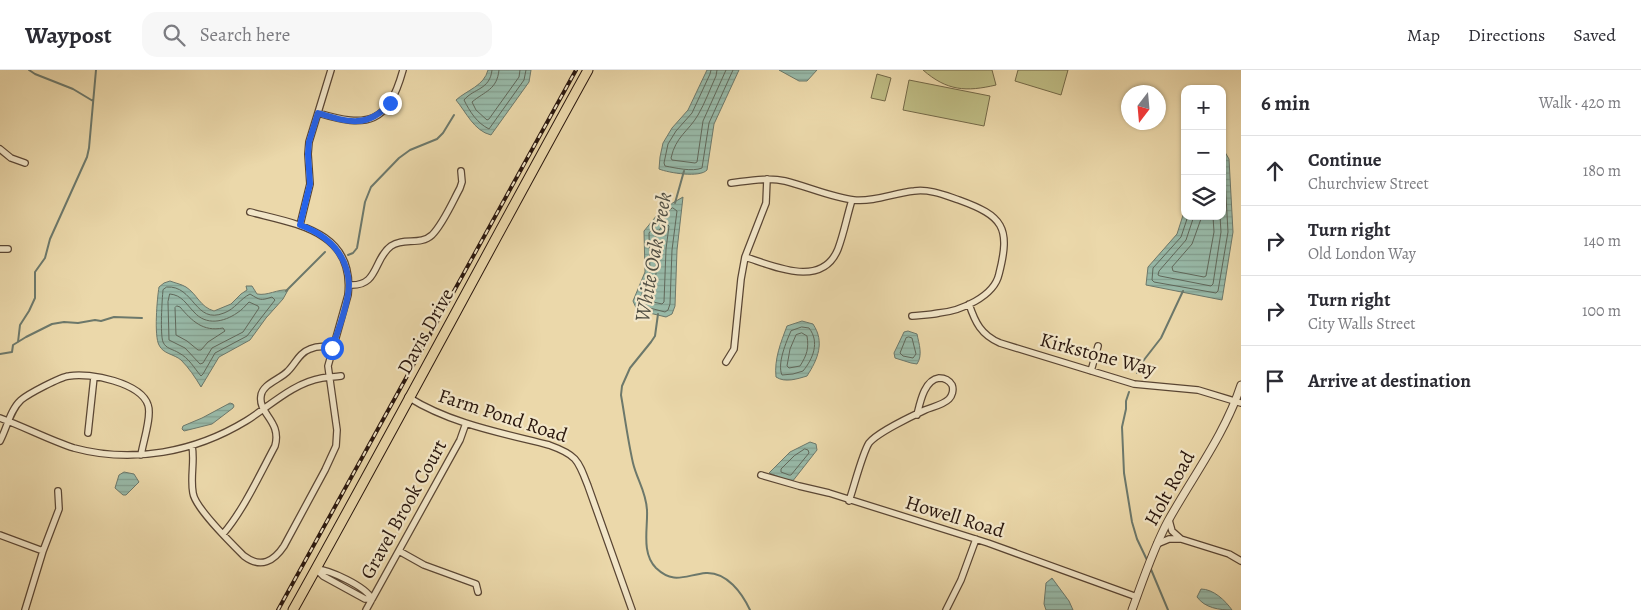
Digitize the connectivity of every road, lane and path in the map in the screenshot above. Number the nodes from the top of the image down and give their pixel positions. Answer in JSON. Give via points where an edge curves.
{"nodes":[{"id":1,"x":330,"y":70,"type":"edge"},
{"id":2,"x":403,"y":70,"type":"edge"},
{"id":3,"x":588,"y":70,"type":"edge"},
{"id":4,"x":318,"y":113,"type":"junction"},
{"id":5,"x":0,"y":149,"type":"edge"},
{"id":6,"x":25,"y":163,"type":"dead end"},
{"id":7,"x":461,"y":171,"type":"dead end"},
{"id":8,"x":767,"y":180,"type":"junction"},
{"id":9,"x":731,"y":183,"type":"dead end"},
{"id":10,"x":852,"y":200,"type":"junction"},
{"id":11,"x":250,"y":212,"type":"dead end"},
{"id":12,"x":300,"y":225,"type":"junction"},
{"id":13,"x":8,"y":248,"type":"dead end"},
{"id":14,"x":0,"y":249,"type":"edge"},
{"id":15,"x":745,"y":257,"type":"junction"},
{"id":16,"x":349,"y":285,"type":"junction"},
{"id":17,"x":969,"y":304,"type":"junction"},
{"id":18,"x":912,"y":316,"type":"dead end"},
{"id":19,"x":1098,"y":346,"type":"dead end"},
{"id":20,"x":332,"y":348,"type":"junction"},
{"id":21,"x":726,"y":362,"type":"dead end"},
{"id":22,"x":1091,"y":371,"type":"junction"},
{"id":23,"x":341,"y":376,"type":"dead end"},
{"id":24,"x":94,"y":377,"type":"junction"},
{"id":25,"x":330,"y":377,"type":"junction"},
{"id":26,"x":1241,"y":385,"type":"edge"},
{"id":27,"x":408,"y":397,"type":"junction"},
{"id":28,"x":1238,"y":402,"type":"edge"},
{"id":29,"x":264,"y":409,"type":"junction"},
{"id":30,"x":916,"y":415,"type":"junction"},
{"id":31,"x":0,"y":418,"type":"edge"},
{"id":32,"x":9,"y":421,"type":"junction"},
{"id":33,"x":466,"y":423,"type":"junction"},
{"id":34,"x":88,"y":433,"type":"dead end"},
{"id":35,"x":0,"y":441,"type":"edge"},
{"id":36,"x":192,"y":446,"type":"junction"},
{"id":37,"x":142,"y":455,"type":"junction"},
{"id":38,"x":761,"y":475,"type":"dead end"},
{"id":39,"x":58,"y":491,"type":"dead end"},
{"id":40,"x":850,"y":501,"type":"junction"},
{"id":41,"x":1168,"y":520,"type":"junction"},
{"id":42,"x":223,"y":534,"type":"junction"},
{"id":43,"x":0,"y":535,"type":"edge"},
{"id":44,"x":976,"y":539,"type":"junction"},
{"id":45,"x":1181,"y":539,"type":"junction"},
{"id":46,"x":1157,"y":544,"type":"junction"},
{"id":47,"x":399,"y":550,"type":"junction"},
{"id":48,"x":43,"y":551,"type":"junction"},
{"id":49,"x":1241,"y":562,"type":"edge"},
{"id":50,"x":316,"y":568,"type":"junction"},
{"id":51,"x":478,"y":592,"type":"dead end"},
{"id":52,"x":1137,"y":597,"type":"junction"},
{"id":53,"x":372,"y":599,"type":"junction"},
{"id":54,"x":25,"y":610,"type":"edge"},
{"id":55,"x":293,"y":610,"type":"edge"},
{"id":56,"x":366,"y":610,"type":"edge"},
{"id":57,"x":632,"y":610,"type":"edge"},
{"id":58,"x":946,"y":610,"type":"edge"},
{"id":59,"x":1132,"y":610,"type":"edge"}],
"edges":[{"from":1,"to":4,"type":"street"},
{"from":2,"to":4,"type":"street","via":[[390,103],[374,117],[352,122]]},
{"from":3,"to":27,"type":"main road","name":"Davis Drive"},
{"from":4,"to":12,"type":"street","via":[[309,142],[310,184]]},
{"from":5,"to":6,"type":"street"},
{"from":7,"to":16,"type":"street","via":[[460,188],[432,235],[422,241],[392,245],[367,281],[358,286]]},
{"from":8,"to":9,"type":"street"},
{"from":8,"to":10,"type":"street","via":[[784,180]]},
{"from":8,"to":15,"type":"street","via":[[766,202]]},
{"from":10,"to":15,"type":"street","via":[[838,249],[821,268],[802,273]]},
{"from":10,"to":17,"type":"street","via":[[930,191],[990,214],[1003,232],[1000,272],[989,293]]},
{"from":11,"to":12,"type":"street"},
{"from":12,"to":16,"type":"street","via":[[315,230],[336,248]]},
{"from":13,"to":14,"type":"street"},
{"from":15,"to":21,"type":"street","via":[[734,348]]},
{"from":16,"to":20,"type":"street"},
{"from":17,"to":18,"type":"street","via":[[940,313]]},
{"from":17,"to":22,"type":"street","name":"Kirkstone Way","via":[[980,329],[994,341]]},
{"from":19,"to":22,"type":"street"},
{"from":20,"to":25,"type":"street","via":[[328,366]]},
{"from":20,"to":29,"type":"street","via":[[316,347],[302,353],[288,372],[264,389],[260,395]]},
{"from":22,"to":28,"type":"street","name":"Kirkstone Way","via":[[1140,385],[1198,390]]},
{"from":23,"to":25,"type":"street"},
{"from":24,"to":32,"type":"street","via":[[69,376],[36,391],[22,399]]},
{"from":24,"to":34,"type":"street"},
{"from":24,"to":37,"type":"street","via":[[126,385],[144,397],[150,414]]},
{"from":25,"to":29,"type":"street","via":[[296,387]]},
{"from":25,"to":42,"type":"street","via":[[337,430],[334,453],[276,557],[262,563],[252,561]]},
{"from":26,"to":28,"type":"street","name":"Holt Road"},
{"from":27,"to":33,"type":"street","name":"Farm Pond Road"},
{"from":27,"to":50,"type":"main road","name":"Davis Drive"},
{"from":28,"to":41,"type":"street","name":"Holt Road"},
{"from":29,"to":36,"type":"street","via":[[229,432]]},
{"from":29,"to":42,"type":"street","via":[[277,439],[232,524]]},
{"from":30,"to":30,"type":"street","via":[[948,400],[953,389],[949,381],[938,378],[930,382]]},
{"from":30,"to":40,"type":"street","via":[[869,444]]},
{"from":31,"to":32,"type":"street"},
{"from":32,"to":35,"type":"street"},
{"from":32,"to":37,"type":"street","via":[[74,447],[110,454]]},
{"from":33,"to":47,"type":"street","name":"Gravel Brook Court","via":[[460,440]]},
{"from":33,"to":57,"type":"street","name":"Farm Pond Road","via":[[549,445],[577,460]]},
{"from":36,"to":37,"type":"street"},
{"from":36,"to":42,"type":"street","via":[[193,496],[202,512]]},
{"from":38,"to":40,"type":"street","name":"Howell Road"},
{"from":39,"to":48,"type":"street","via":[[59,509]]},
{"from":40,"to":44,"type":"street","name":"Howell Road"},
{"from":41,"to":45,"type":"street","via":[[1172,531]]},
{"from":41,"to":46,"type":"street","name":"Holt Road"},
{"from":43,"to":48,"type":"street"},
{"from":44,"to":52,"type":"street","name":"Howell Road"},
{"from":44,"to":58,"type":"street"},
{"from":45,"to":46,"type":"street","via":[[1168,539]]},
{"from":45,"to":49,"type":"street","via":[[1229,554]]},
{"from":46,"to":52,"type":"street","name":"Holt Road"},
{"from":47,"to":51,"type":"street","via":[[424,565],[476,584]]},
{"from":47,"to":53,"type":"street","name":"Gravel Brook Court"},
{"from":48,"to":54,"type":"street"},
{"from":50,"to":53,"type":"street","via":[[326,569],[369,593]]},
{"from":50,"to":55,"type":"main road","name":"Davis Drive"},
{"from":52,"to":59,"type":"street","name":"Holt Road"},
{"from":53,"to":56,"type":"street","name":"Gravel Brook Court"}]}
